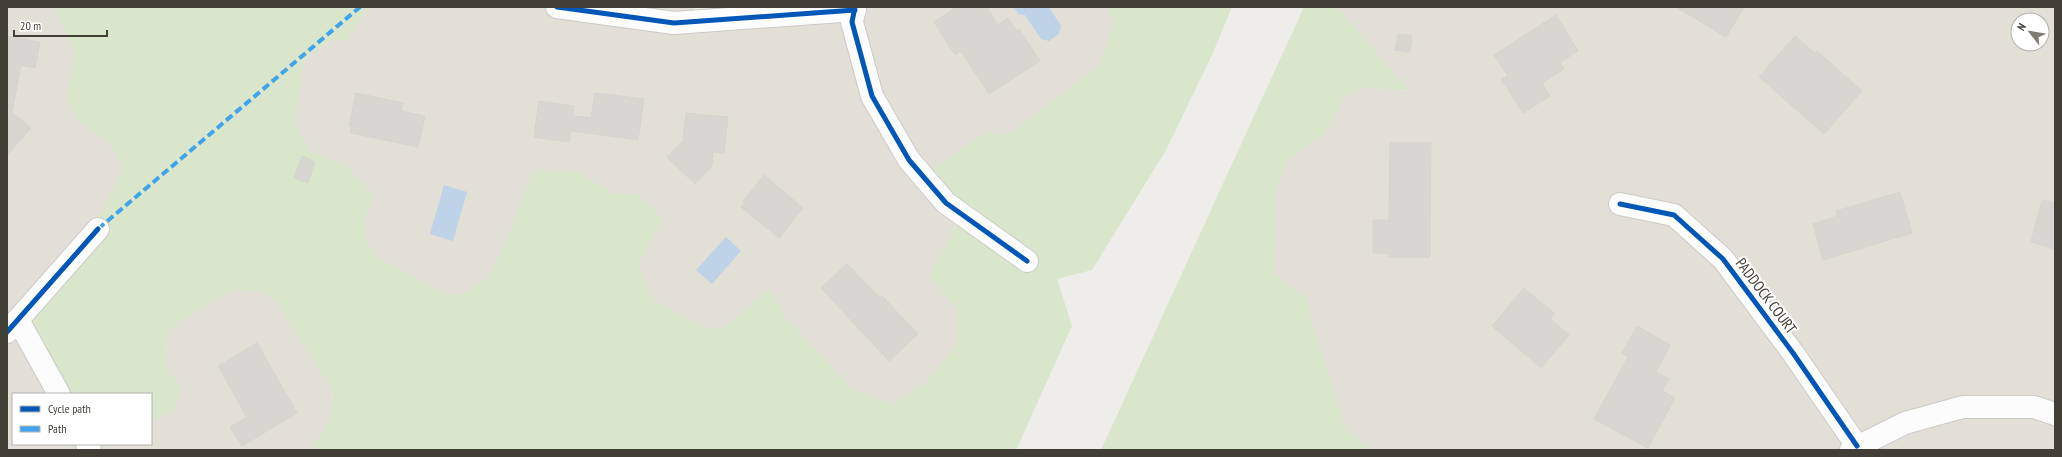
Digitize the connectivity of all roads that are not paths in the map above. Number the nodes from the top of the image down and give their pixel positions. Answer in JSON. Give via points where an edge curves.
{"nodes":[{"id":1,"x":557,"y":7,"type":"edge"},
{"id":2,"x":855,"y":9,"type":"edge"},
{"id":3,"x":1620,"y":204,"type":"dead end"},
{"id":4,"x":98,"y":230,"type":"dead end"},
{"id":5,"x":1027,"y":261,"type":"dead end"},
{"id":6,"x":12,"y":326,"type":"edge"},
{"id":7,"x":58,"y":393,"type":"edge"},
{"id":8,"x":2055,"y":414,"type":"edge"},
{"id":9,"x":1854,"y":448,"type":"edge"}],
"edges":[{"from":1,"to":2,"type":"street","via":[[674,23]]},
{"from":2,"to":5,"type":"street","via":[[852,22],[872,96],[909,160],[946,203]]},
{"from":3,"to":9,"type":"street","name":"PADDOCK COURT","via":[[1674,215],[1723,259],[1793,353]]},
{"from":4,"to":6,"type":"street"},
{"from":6,"to":7,"type":"street"},
{"from":8,"to":9,"type":"street","via":[[2034,407],[1964,406],[1905,423]]}]}
